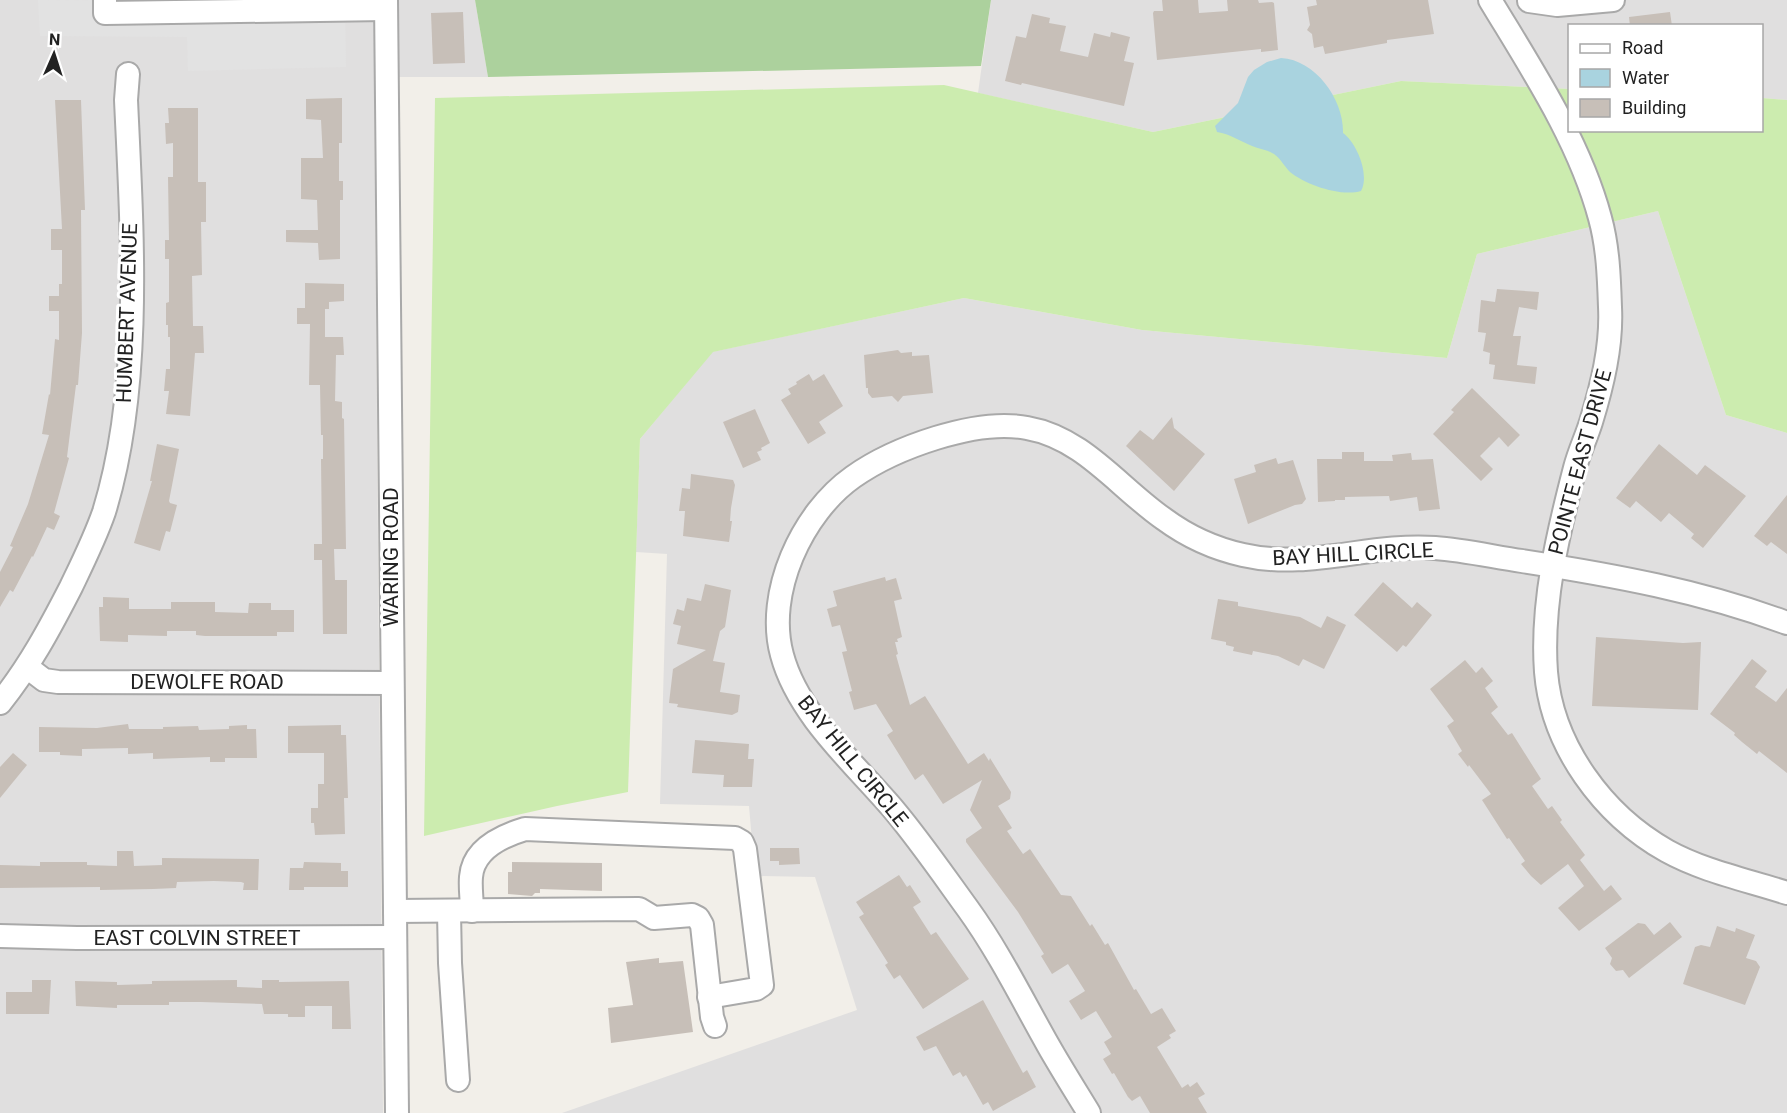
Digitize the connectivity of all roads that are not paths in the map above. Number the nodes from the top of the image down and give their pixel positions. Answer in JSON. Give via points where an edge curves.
{"nodes":[{"id":1,"x":105,"y":0,"type":"edge"},
{"id":2,"x":1490,"y":0,"type":"edge"},
{"id":3,"x":1613,"y":0,"type":"edge"},
{"id":4,"x":1530,"y":1,"type":"edge"},
{"id":5,"x":345,"y":5,"type":"edge"},
{"id":6,"x":386,"y":5,"type":"edge"},
{"id":7,"x":252,"y":6,"type":"edge"},
{"id":8,"x":1508,"y":30,"type":"junction"},
{"id":9,"x":128,"y":74,"type":"dead end"},
{"id":10,"x":1553,"y":566,"type":"junction"},
{"id":11,"x":1787,"y":623,"type":"edge"},
{"id":12,"x":27,"y":667,"type":"junction"},
{"id":13,"x":392,"y":683,"type":"junction"},
{"id":14,"x":0,"y":703,"type":"edge"},
{"id":15,"x":1787,"y":892,"type":"edge"},
{"id":16,"x":395,"y":911,"type":"junction"},
{"id":17,"x":472,"y":911,"type":"junction"},
{"id":18,"x":449,"y":912,"type":"junction"},
{"id":19,"x":0,"y":936,"type":"edge"},
{"id":20,"x":395,"y":937,"type":"junction"},
{"id":21,"x":709,"y":997,"type":"junction"},
{"id":22,"x":715,"y":1026,"type":"dead end"},
{"id":23,"x":458,"y":1080,"type":"dead end"},
{"id":24,"x":397,"y":1113,"type":"edge"},
{"id":25,"x":1089,"y":1113,"type":"edge"}],
"edges":[{"from":1,"to":7,"type":"street","via":[[105,13]]},
{"from":2,"to":8,"type":"street","name":"POINTE EAST DRIVE"},
{"from":3,"to":4,"type":"street","via":[[1557,5]]},
{"from":4,"to":8,"type":"street"},
{"from":5,"to":6,"type":"street"},
{"from":5,"to":7,"type":"street"},
{"from":6,"to":13,"type":"street","name":"WARING ROAD"},
{"from":8,"to":10,"type":"street","name":"POINTE EAST DRIVE","via":[[1584,171],[1607,252],[1611,311],[1607,357],[1591,422],[1575,465]]},
{"from":9,"to":12,"type":"street","name":"HUMBERT AVENUE","via":[[132,285],[128,377],[118,447],[104,510],[91,546],[50,630]]},
{"from":10,"to":11,"type":"street","name":"BAY HILL CIRCLE","via":[[1659,584]]},
{"from":10,"to":15,"type":"street","name":"POINTE EAST DRIVE","via":[[1545,637],[1546,675],[1556,718],[1574,759],[1603,800],[1628,825],[1688,862]]},
{"from":10,"to":25,"type":"street","name":"BAY HILL CIRCLE","via":[[1435,548],[1390,548],[1311,560],[1283,561],[1242,555],[1197,539],[1164,519],[1081,450],[1024,427],[981,426],[924,442],[864,469],[840,486],[808,525],[792,553],[781,587],[781,653],[793,684],[813,717],[897,813],[971,914]]},
{"from":12,"to":13,"type":"street","name":"DEWOLFE ROAD","via":[[44,680],[58,682]]},
{"from":12,"to":14,"type":"street","name":"HUMBERT AVENUE"},
{"from":13,"to":16,"type":"street","name":"WARING ROAD"},
{"from":16,"to":18,"type":"street"},
{"from":16,"to":20,"type":"street","name":"WARING ROAD"},
{"from":17,"to":18,"type":"street"},
{"from":17,"to":21,"type":"street","via":[[639,909],[654,918],[692,915],[702,925]]},
{"from":17,"to":21,"type":"street","via":[[471,876],[475,860],[490,845],[525,829],[735,838],[745,849],[762,985]]},
{"from":18,"to":23,"type":"street"},
{"from":19,"to":20,"type":"street","name":"EAST COLVIN STREET"},
{"from":20,"to":24,"type":"street","name":"WARING ROAD"},
{"from":21,"to":22,"type":"street"}]}
